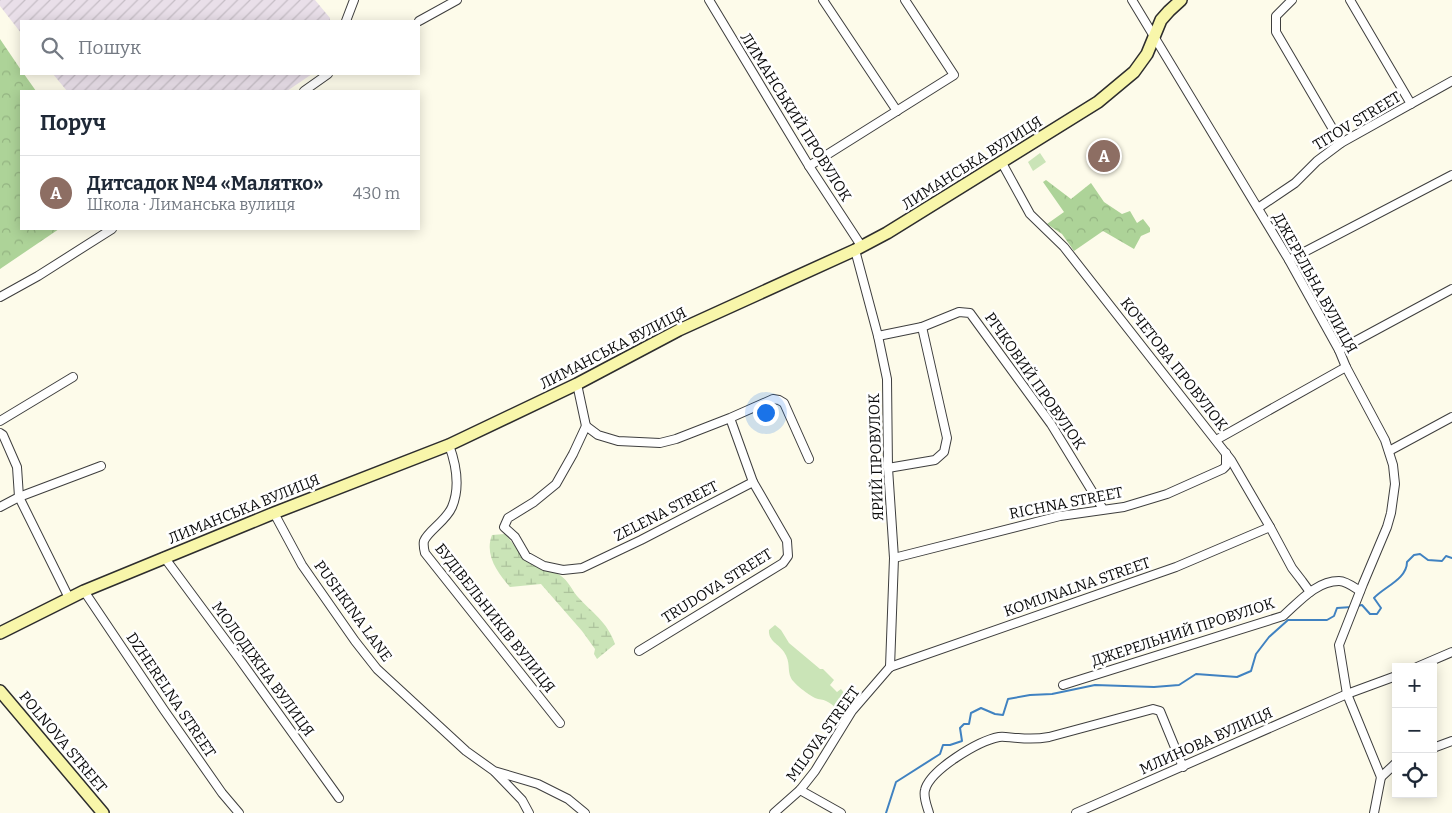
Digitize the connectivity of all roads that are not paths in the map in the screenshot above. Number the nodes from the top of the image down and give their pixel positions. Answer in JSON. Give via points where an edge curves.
{"nodes":[{"id":1,"x":354,"y":0,"type":"edge"},
{"id":2,"x":456,"y":0,"type":"edge"},
{"id":3,"x":709,"y":0,"type":"edge"},
{"id":4,"x":823,"y":0,"type":"edge"},
{"id":5,"x":905,"y":0,"type":"edge"},
{"id":6,"x":1132,"y":0,"type":"edge"},
{"id":7,"x":1181,"y":0,"type":"edge"},
{"id":8,"x":1292,"y":0,"type":"edge"},
{"id":9,"x":1350,"y":0,"type":"edge"},
{"id":10,"x":346,"y":20,"type":"edge"},
{"id":11,"x":420,"y":20,"type":"edge"},
{"id":12,"x":1154,"y":37,"type":"junction"},
{"id":13,"x":327,"y":75,"type":"edge"},
{"id":14,"x":1452,"y":82,"type":"edge"},
{"id":15,"x":305,"y":90,"type":"edge"},
{"id":16,"x":1411,"y":104,"type":"junction"},
{"id":17,"x":897,"y":111,"type":"junction"},
{"id":18,"x":1341,"y":143,"type":"junction"},
{"id":19,"x":1002,"y":162,"type":"junction"},
{"id":20,"x":809,"y":166,"type":"junction"},
{"id":21,"x":1452,"y":175,"type":"edge"},
{"id":22,"x":1258,"y":208,"type":"junction"},
{"id":23,"x":110,"y":230,"type":"edge"},
{"id":24,"x":858,"y":249,"type":"junction"},
{"id":25,"x":1289,"y":260,"type":"junction"},
{"id":26,"x":1452,"y":290,"type":"edge"},
{"id":27,"x":0,"y":297,"type":"edge"},
{"id":28,"x":922,"y":327,"type":"junction"},
{"id":29,"x":878,"y":336,"type":"junction"},
{"id":30,"x":1339,"y":350,"type":"junction"},
{"id":31,"x":1346,"y":367,"type":"junction"},
{"id":32,"x":73,"y":378,"type":"dead end"},
{"id":33,"x":578,"y":384,"type":"junction"},
{"id":34,"x":730,"y":418,"type":"junction"},
{"id":35,"x":1452,"y":418,"type":"edge"},
{"id":36,"x":0,"y":421,"type":"edge"},
{"id":37,"x":586,"y":426,"type":"junction"},
{"id":38,"x":0,"y":433,"type":"edge"},
{"id":39,"x":1216,"y":440,"type":"junction"},
{"id":40,"x":449,"y":445,"type":"junction"},
{"id":41,"x":1389,"y":451,"type":"junction"},
{"id":42,"x":1226,"y":453,"type":"junction"},
{"id":43,"x":808,"y":459,"type":"dead end"},
{"id":44,"x":101,"y":466,"type":"dead end"},
{"id":45,"x":888,"y":468,"type":"junction"},
{"id":46,"x":753,"y":482,"type":"junction"},
{"id":47,"x":19,"y":497,"type":"junction"},
{"id":48,"x":0,"y":507,"type":"edge"},
{"id":49,"x":1103,"y":509,"type":"junction"},
{"id":50,"x":274,"y":513,"type":"junction"},
{"id":51,"x":1270,"y":526,"type":"junction"},
{"id":52,"x":164,"y":557,"type":"junction"},
{"id":53,"x":894,"y":558,"type":"junction"},
{"id":54,"x":84,"y":591,"type":"junction"},
{"id":55,"x":1310,"y":592,"type":"junction"},
{"id":56,"x":1359,"y":593,"type":"junction"},
{"id":57,"x":69,"y":598,"type":"junction"},
{"id":58,"x":0,"y":633,"type":"edge"},
{"id":59,"x":639,"y":651,"type":"dead end"},
{"id":60,"x":1452,"y":652,"type":"edge"},
{"id":61,"x":1426,"y":663,"type":"edge"},
{"id":62,"x":890,"y":667,"type":"junction"},
{"id":63,"x":1392,"y":677,"type":"edge"},
{"id":64,"x":1063,"y":685,"type":"dead end"},
{"id":65,"x":0,"y":691,"type":"edge"},
{"id":66,"x":1347,"y":694,"type":"junction"},
{"id":67,"x":560,"y":723,"type":"dead end"},
{"id":68,"x":1452,"y":741,"type":"edge"},
{"id":69,"x":1437,"y":747,"type":"edge"},
{"id":70,"x":1392,"y":766,"type":"edge"},
{"id":71,"x":1183,"y":767,"type":"junction"},
{"id":72,"x":494,"y":771,"type":"junction"},
{"id":73,"x":1381,"y":777,"type":"junction"},
{"id":74,"x":800,"y":790,"type":"junction"},
{"id":75,"x":339,"y":798,"type":"dead end"},
{"id":76,"x":103,"y":813,"type":"edge"},
{"id":77,"x":239,"y":813,"type":"edge"},
{"id":78,"x":529,"y":813,"type":"edge"},
{"id":79,"x":585,"y":813,"type":"edge"},
{"id":80,"x":774,"y":813,"type":"edge"},
{"id":81,"x":841,"y":813,"type":"edge"},
{"id":82,"x":929,"y":813,"type":"edge"},
{"id":83,"x":1076,"y":813,"type":"edge"},
{"id":84,"x":1374,"y":813,"type":"edge"}],
"edges":[{"from":1,"to":10,"type":"street"},
{"from":2,"to":11,"type":"street"},
{"from":3,"to":20,"type":"street","name":"ЛИМАНСЬКИЙ ПРОВУЛОК"},
{"from":4,"to":17,"type":"street"},
{"from":5,"to":17,"type":"street","via":[[954,75]]},
{"from":6,"to":12,"type":"street","name":"ДЖЕРЕЛЬНА ВУЛИЦЯ"},
{"from":7,"to":12,"type":"street","name":"ЛИМАНСЬКА ВУЛИЦЯ","via":[[1161,20]]},
{"from":8,"to":18,"type":"street","via":[[1276,16],[1276,32]]},
{"from":9,"to":16,"type":"street"},
{"from":12,"to":19,"type":"street","name":"ЛИМАНСЬКА ВУЛИЦЯ","via":[[1134,72],[1098,102]]},
{"from":12,"to":22,"type":"street","name":"ДЖЕРЕЛЬНА ВУЛИЦЯ"},
{"from":13,"to":15,"type":"street"},
{"from":14,"to":16,"type":"street","name":"TITOV STREET"},
{"from":16,"to":18,"type":"street","name":"TITOV STREET"},
{"from":17,"to":20,"type":"street"},
{"from":18,"to":22,"type":"street","name":"TITOV STREET","via":[[1295,183]]},
{"from":19,"to":24,"type":"street","name":"ЛИМАНСЬКА ВУЛИЦЯ"},
{"from":19,"to":39,"type":"street","name":"КОЧЕТОВА ПРОВУЛОК","via":[[1030,214],[1064,247]]},
{"from":20,"to":24,"type":"street","name":"ЛИМАНСЬКИЙ ПРОВУЛОК"},
{"from":21,"to":25,"type":"street"},
{"from":22,"to":25,"type":"street","name":"ДЖЕРЕЛЬНА ВУЛИЦЯ"},
{"from":23,"to":27,"type":"street"},
{"from":24,"to":29,"type":"street","name":"ЯРИЙ ПРОВУЛОК"},
{"from":24,"to":33,"type":"street","name":"ЛИМАНСЬКА ВУЛИЦЯ","via":[[679,330]]},
{"from":25,"to":30,"type":"street","name":"ДЖЕРЕЛЬНА ВУЛИЦЯ"},
{"from":26,"to":30,"type":"street"},
{"from":28,"to":29,"type":"street","name":"РІЧКОВИЙ ПРОВУЛОК"},
{"from":28,"to":45,"type":"street","via":[[947,438],[944,452],[935,460]]},
{"from":28,"to":49,"type":"street","name":"РІЧКОВИЙ ПРОВУЛОК","via":[[959,312],[970,313],[1051,424]]},
{"from":29,"to":45,"type":"street","name":"ЯРИЙ ПРОВУЛОК","via":[[887,379]]},
{"from":30,"to":31,"type":"street","name":"ДЖЕРЕЛЬНА ВУЛИЦЯ"},
{"from":31,"to":39,"type":"street"},
{"from":31,"to":41,"type":"street","name":"ДЖЕРЕЛЬНА ВУЛИЦЯ"},
{"from":32,"to":36,"type":"street"},
{"from":33,"to":37,"type":"street"},
{"from":33,"to":40,"type":"street","name":"ЛИМАНСЬКА ВУЛИЦЯ"},
{"from":34,"to":37,"type":"street","via":[[660,443],[618,441],[598,435]]},
{"from":34,"to":43,"type":"street","via":[[773,399],[779,400],[784,403]]},
{"from":34,"to":46,"type":"street"},
{"from":35,"to":41,"type":"street"},
{"from":37,"to":46,"type":"street","name":"ZELENA STREET","via":[[556,484],[508,518],[504,528],[526,556],[544,566],[563,570],[582,568]]},
{"from":38,"to":47,"type":"street","via":[[17,467]]},
{"from":39,"to":42,"type":"street","name":"КОЧЕТОВА ПРОВУЛОК"},
{"from":40,"to":50,"type":"street","name":"ЛИМАНСЬКА ВУЛИЦЯ"},
{"from":40,"to":67,"type":"street","name":"БУДІВЕЛЬНИКІВ ВУЛИЦЯ","via":[[456,493],[445,519],[426,538],[425,553]]},
{"from":41,"to":56,"type":"street","name":"ДЖЕРЕЛЬНА ВУЛИЦЯ","via":[[1395,484],[1391,513]]},
{"from":42,"to":49,"type":"street","name":"RICHNA STREET","via":[[1223,469],[1167,494]]},
{"from":42,"to":51,"type":"street","name":"КОЧЕТОВА ПРОВУЛОК"},
{"from":44,"to":47,"type":"street"},
{"from":45,"to":53,"type":"street","name":"ЯРИЙ ПРОВУЛОК"},
{"from":46,"to":59,"type":"street","name":"TRUDOVA STREET","via":[[788,541],[788,556],[783,564]]},
{"from":47,"to":48,"type":"street"},
{"from":47,"to":57,"type":"street"},
{"from":49,"to":53,"type":"street","name":"RICHNA STREET","via":[[1060,516]]},
{"from":50,"to":52,"type":"street","name":"ЛИМАНСЬКА ВУЛИЦЯ"},
{"from":50,"to":72,"type":"street","name":"PUSHKINA LANE","via":[[302,565],[377,669],[466,750]]},
{"from":51,"to":55,"type":"street","name":"КОЧЕТОВА ПРОВУЛОК","via":[[1292,568]]},
{"from":51,"to":62,"type":"street","name":"KOMUNALNA STREET","via":[[1176,567]]},
{"from":52,"to":54,"type":"street","name":"ЛИМАНСЬКА ВУЛИЦЯ"},
{"from":52,"to":75,"type":"street","name":"МОЛОДІЖНА ВУЛИЦЯ"},
{"from":53,"to":62,"type":"street","name":"ЯРИЙ ПРОВУЛОК"},
{"from":54,"to":57,"type":"street","name":"ЛИМАНСЬКА ВУЛИЦЯ"},
{"from":54,"to":77,"type":"street","name":"DZHERELNA STREET","via":[[164,710]]},
{"from":55,"to":56,"type":"street","name":"ДЖЕРЕЛЬНИЙ ПРОВУЛОК","via":[[1324,584],[1340,581]]},
{"from":55,"to":64,"type":"street","name":"ДЖЕРЕЛЬНИЙ ПРОВУЛОК","via":[[1283,616]]},
{"from":56,"to":66,"type":"street","name":"ДЖЕРЕЛЬНА ВУЛИЦЯ","via":[[1339,645]]},
{"from":57,"to":58,"type":"street","name":"ЛИМАНСЬКА ВУЛИЦЯ"},
{"from":60,"to":61,"type":"street"},
{"from":62,"to":74,"type":"street","name":"MILOVA STREET","via":[[852,712]]},
{"from":63,"to":66,"type":"street","name":"МЛИНОВА ВУЛИЦЯ"},
{"from":65,"to":76,"type":"street","name":"POLNOVA STREET"},
{"from":66,"to":71,"type":"street","name":"МЛИНОВА ВУЛИЦЯ"},
{"from":66,"to":73,"type":"street","name":"ДЖЕРЕЛЬНА ВУЛИЦЯ"},
{"from":68,"to":69,"type":"street"},
{"from":70,"to":73,"type":"street"},
{"from":71,"to":82,"type":"street","via":[[1160,711],[1153,709],[1049,738],[1000,737],[978,745],[931,779],[924,795]]},
{"from":71,"to":83,"type":"street","name":"МЛИНОВА ВУЛИЦЯ"},
{"from":72,"to":78,"type":"street","name":"PUSHKINA LANE","via":[[522,800]]},
{"from":72,"to":79,"type":"street","name":"PUSHKINA LANE","via":[[538,784],[568,799]]},
{"from":73,"to":84,"type":"street"},
{"from":74,"to":80,"type":"street","name":"MILOVA STREET"},
{"from":74,"to":81,"type":"street"}]}
